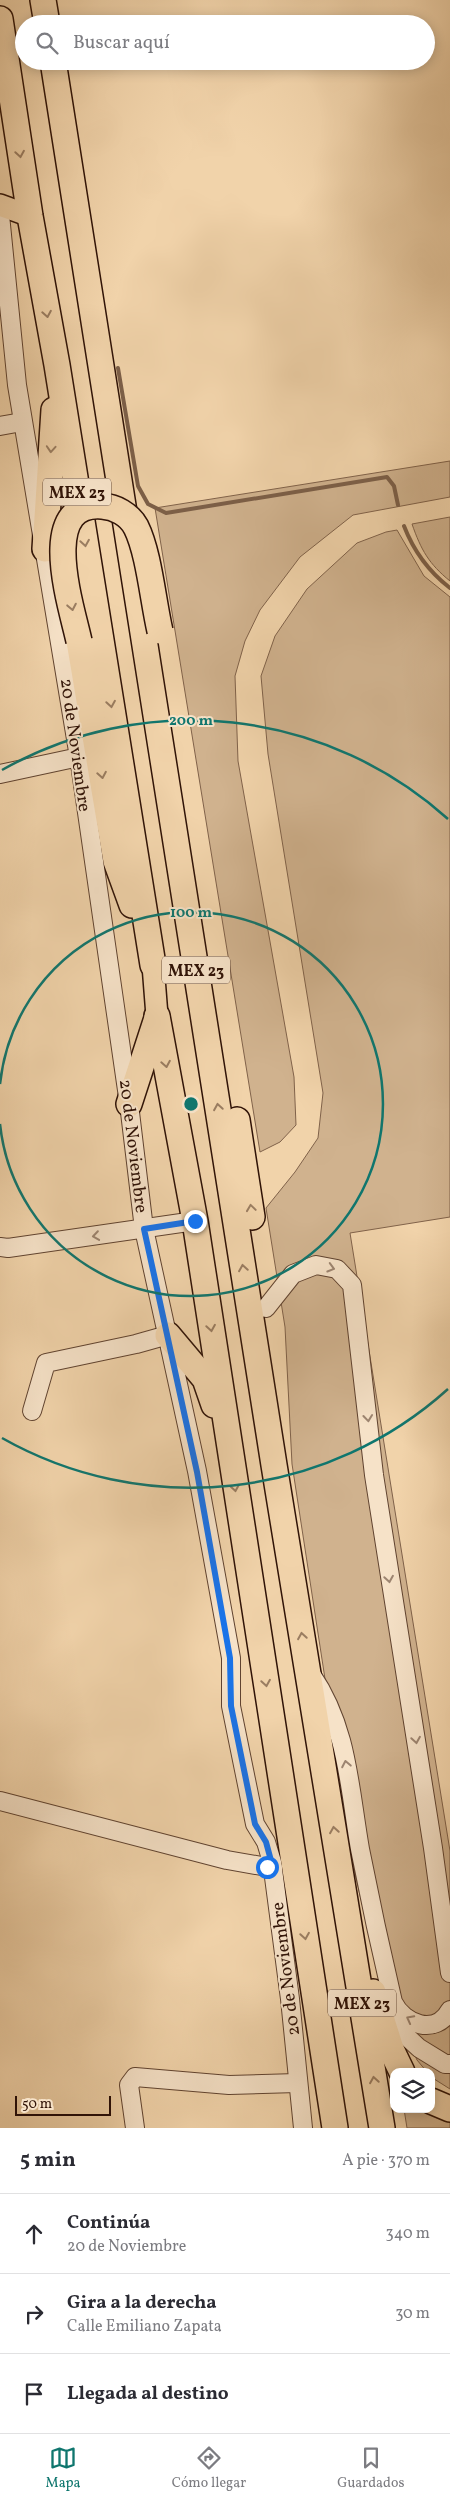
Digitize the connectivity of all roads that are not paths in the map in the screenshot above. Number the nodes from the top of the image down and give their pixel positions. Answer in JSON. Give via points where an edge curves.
{"nodes":[{"id":1,"x":43,"y":0,"type":"edge"},
{"id":2,"x":46,"y":15,"type":"edge"},
{"id":3,"x":0,"y":19,"type":"edge"},
{"id":4,"x":54,"y":70,"type":"edge"},
{"id":5,"x":8,"y":116,"type":"edge"},
{"id":6,"x":0,"y":205,"type":"edge"},
{"id":7,"x":0,"y":215,"type":"edge"},
{"id":8,"x":30,"y":216,"type":"junction"},
{"id":9,"x":3,"y":268,"type":"edge"},
{"id":10,"x":56,"y":366,"type":"junction"},
{"id":11,"x":22,"y":422,"type":"junction"},
{"id":12,"x":0,"y":426,"type":"edge"},
{"id":13,"x":45,"y":549,"type":"junction"},
{"id":14,"x":79,"y":757,"type":"junction"},
{"id":15,"x":0,"y":774,"type":"edge"},
{"id":16,"x":153,"y":965,"type":"junction"},
{"id":17,"x":157,"y":1016,"type":"junction"},
{"id":18,"x":129,"y":1104,"type":"junction"},
{"id":19,"x":195,"y":1221,"type":"junction"},
{"id":20,"x":144,"y":1229,"type":"junction"},
{"id":21,"x":0,"y":1247,"type":"edge"},
{"id":22,"x":266,"y":1308,"type":"junction"},
{"id":23,"x":168,"y":1335,"type":"junction"},
{"id":24,"x":32,"y":1411,"type":"dead end"},
{"id":25,"x":228,"y":1444,"type":"junction"},
{"id":26,"x":274,"y":1465,"type":"junction"},
{"id":27,"x":307,"y":1668,"type":"junction"},
{"id":28,"x":0,"y":1801,"type":"edge"},
{"id":29,"x":273,"y":1868,"type":"junction"},
{"id":30,"x":342,"y":1879,"type":"junction"},
{"id":31,"x":450,"y":1973,"type":"edge"},
{"id":32,"x":450,"y":2010,"type":"edge"},
{"id":33,"x":378,"y":2011,"type":"junction"},
{"id":34,"x":450,"y":2064,"type":"edge"},
{"id":35,"x":400,"y":2068,"type":"edge"},
{"id":36,"x":297,"y":2083,"type":"junction"},
{"id":37,"x":435,"y":2103,"type":"edge"},
{"id":38,"x":450,"y":2109,"type":"edge"},
{"id":39,"x":135,"y":2128,"type":"edge"},
{"id":40,"x":303,"y":2128,"type":"edge"},
{"id":41,"x":335,"y":2128,"type":"edge"},
{"id":42,"x":382,"y":2128,"type":"edge"}],
"edges":[{"from":1,"to":2,"type":"highway"},
{"from":3,"to":5,"type":"highway","number":"MEX 23"},
{"from":26,"to":4,"type":"highway","number":"MEX 23","one_way":true},
{"from":5,"to":8,"type":"highway","number":"MEX 23","one_way":true},
{"from":6,"to":8,"type":"main road"},
{"from":7,"to":9,"type":"street","name":"20 de Noviembre"},
{"from":8,"to":10,"type":"highway","number":"MEX 23","one_way":true},
{"from":9,"to":11,"type":"street","name":"20 de Noviembre"},
{"from":10,"to":13,"type":"highway","one_way":true},
{"from":10,"to":16,"type":"highway","number":"MEX 23","one_way":true},
{"from":11,"to":12,"type":"street"},
{"from":11,"to":13,"type":"street","name":"20 de Noviembre"},
{"from":13,"to":14,"type":"street","name":"20 de Noviembre"},
{"from":14,"to":15,"type":"street"},
{"from":14,"to":18,"type":"street","name":"20 de Noviembre"},
{"from":16,"to":17,"type":"main road","number":"MEX 23"},
{"from":22,"to":16,"type":"highway","one_way":true,"bridge":true,"via":[[160,631],[142,540],[135,524],[121,511],[96,505],[74,515],[62,538],[61,555],[79,641],[116,861]]},
{"from":17,"to":18,"type":"highway"},
{"from":17,"to":19,"type":"highway","number":"MEX 23","one_way":true},
{"from":18,"to":20,"type":"street","name":"20 de Noviembre"},
{"from":19,"to":20,"type":"street"},
{"from":19,"to":25,"type":"highway","number":"MEX 23","one_way":true},
{"from":20,"to":21,"type":"street","one_way":true},
{"from":20,"to":23,"type":"street","name":"20 de Noviembre"},
{"from":22,"to":26,"type":"highway"},
{"from":22,"to":31,"type":"street","one_way":true,"via":[[293,1274],[316,1265],[337,1269],[352,1285],[374,1475]]},
{"from":23,"to":24,"type":"street","via":[[46,1363]]},
{"from":23,"to":25,"type":"highway","via":[[205,1379]]},
{"from":23,"to":29,"type":"street","name":"20 de Noviembre","via":[[197,1472],[230,1658],[233,1716],[255,1824],[266,1842]]},
{"from":25,"to":41,"type":"highway","number":"MEX 23","one_way":true},
{"from":27,"to":26,"type":"highway","number":"MEX 23","one_way":true},
{"from":30,"to":27,"type":"highway","number":"MEX 23","one_way":true},
{"from":32,"to":27,"type":"street","one_way":true,"via":[[436,2025],[424,2026],[397,2010],[372,1916],[337,1723],[326,1696]]},
{"from":28,"to":29,"type":"street","via":[[227,1860]]},
{"from":29,"to":36,"type":"street","name":"20 de Noviembre"},
{"from":30,"to":33,"type":"highway"},
{"from":42,"to":30,"type":"highway","number":"MEX 23","one_way":true},
{"from":33,"to":34,"type":"street","via":[[419,2048]]},
{"from":33,"to":35,"type":"highway"},
{"from":36,"to":39,"type":"street","via":[[229,2085],[135,2077],[129,2084]]},
{"from":36,"to":40,"type":"street","name":"20 de Noviembre"},
{"from":37,"to":38,"type":"highway"}]}
